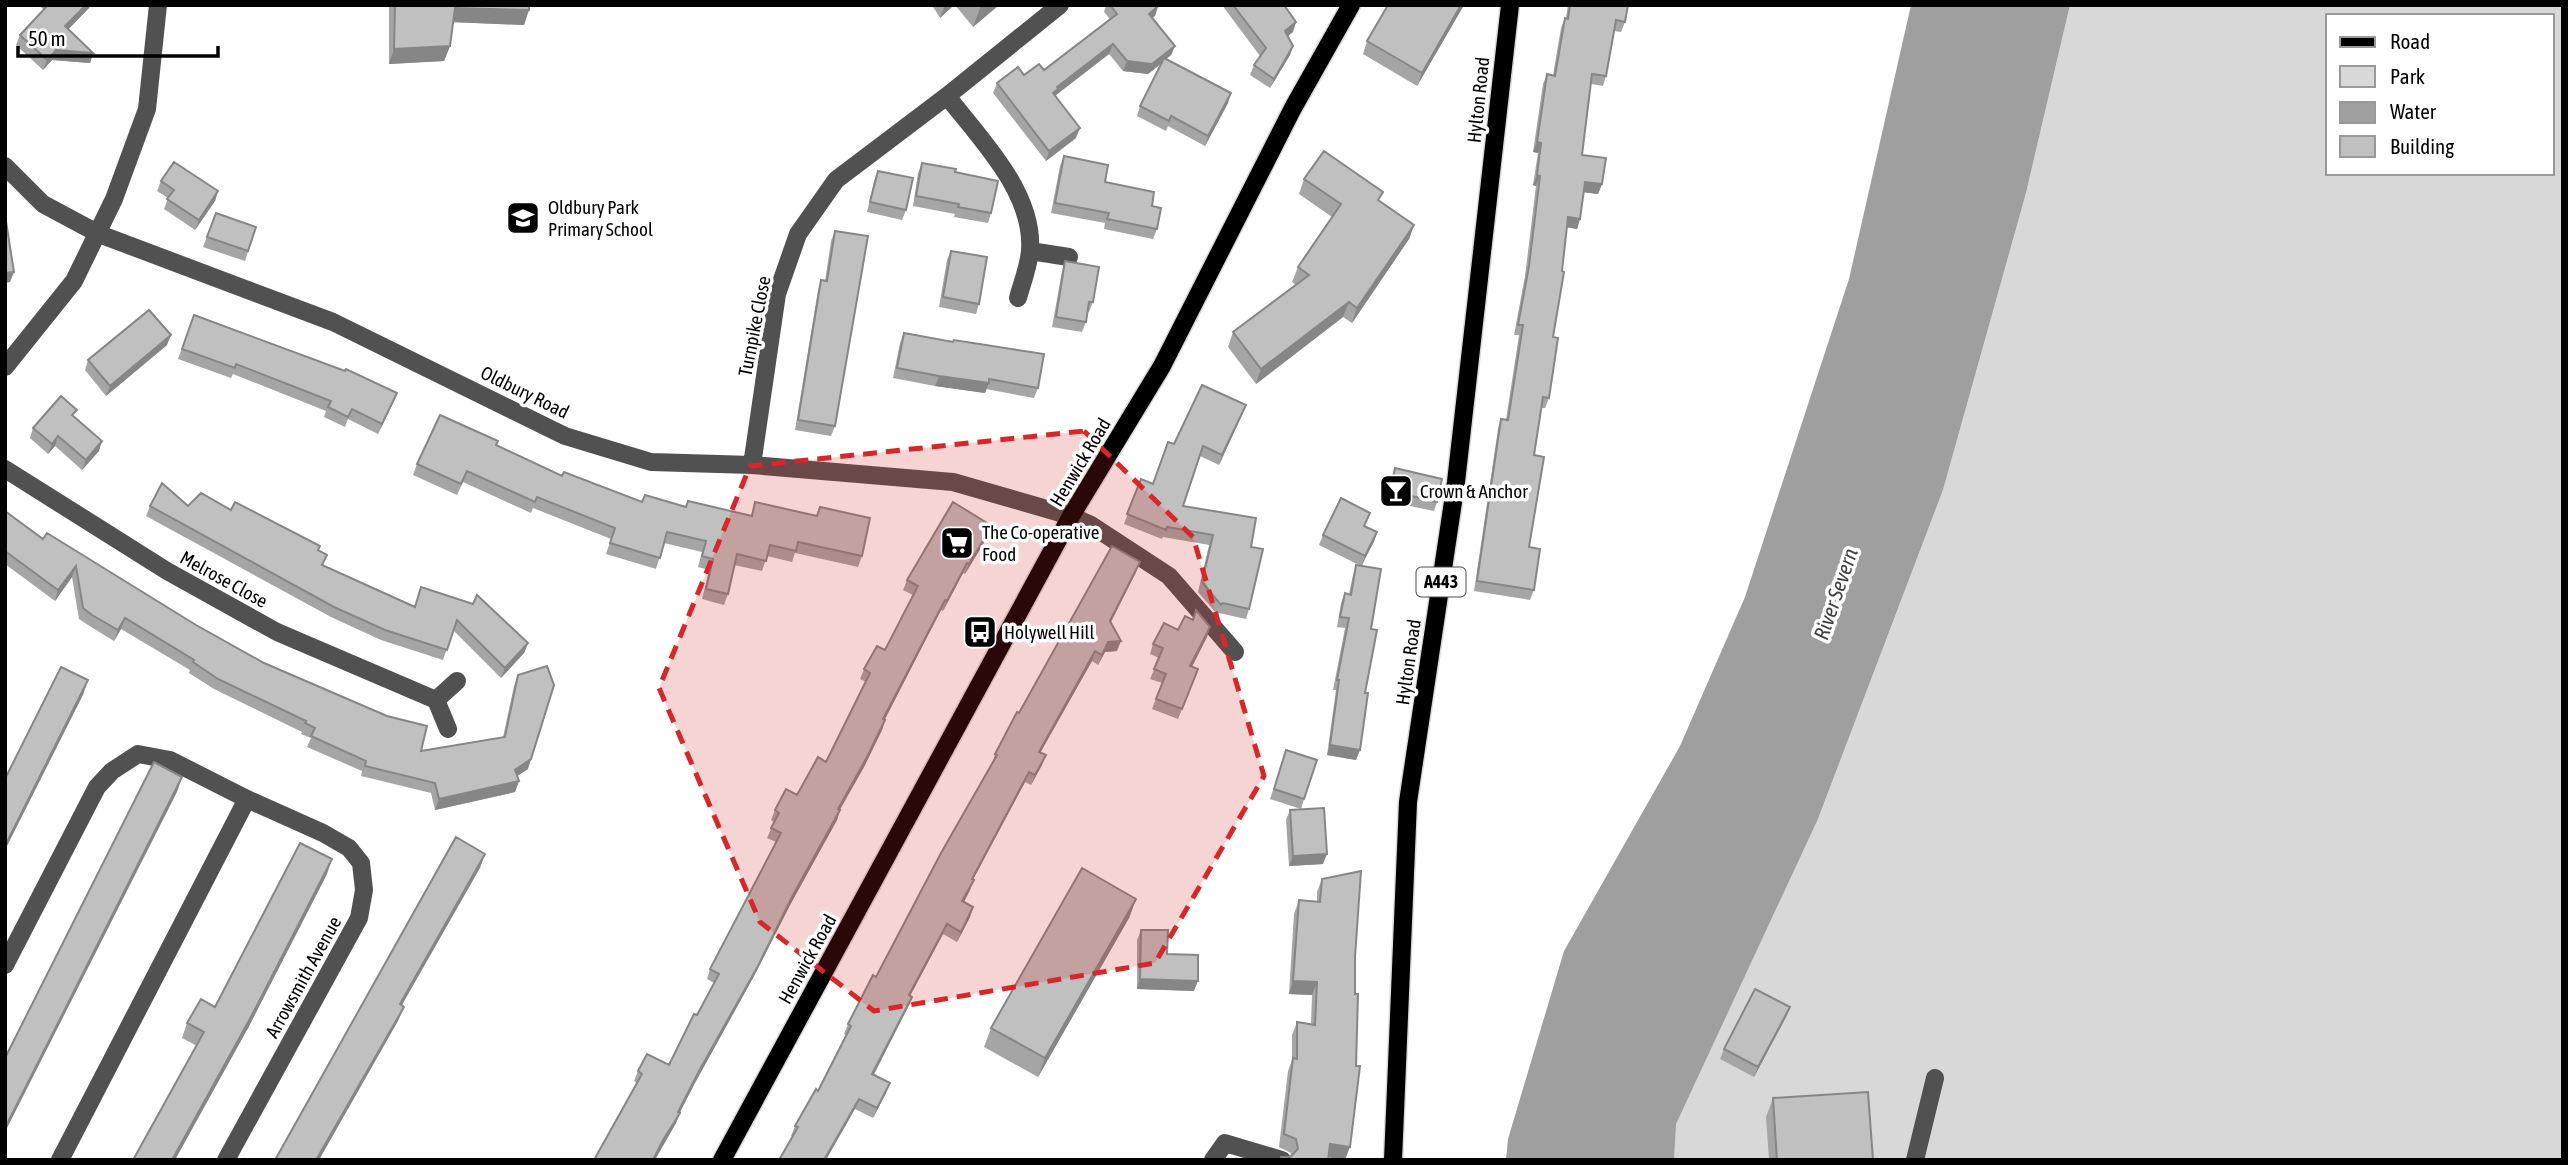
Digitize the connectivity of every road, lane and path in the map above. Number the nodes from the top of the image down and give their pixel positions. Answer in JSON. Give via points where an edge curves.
{"nodes":[{"id":1,"x":158,"y":5,"type":"edge"},
{"id":2,"x":1060,"y":5,"type":"edge"},
{"id":3,"x":1351,"y":5,"type":"edge"},
{"id":4,"x":1510,"y":5,"type":"edge"},
{"id":5,"x":947,"y":96,"type":"junction"},
{"id":6,"x":5,"y":166,"type":"edge"},
{"id":7,"x":99,"y":234,"type":"junction"},
{"id":8,"x":1030,"y":251,"type":"junction"},
{"id":9,"x":1069,"y":257,"type":"dead end"},
{"id":10,"x":1018,"y":298,"type":"dead end"},
{"id":11,"x":5,"y":368,"type":"edge"},
{"id":12,"x":752,"y":465,"type":"junction"},
{"id":13,"x":5,"y":469,"type":"edge"},
{"id":14,"x":1071,"y":516,"type":"junction"},
{"id":15,"x":1235,"y":652,"type":"dead end"},
{"id":16,"x":457,"y":681,"type":"dead end"},
{"id":17,"x":436,"y":701,"type":"junction"},
{"id":18,"x":448,"y":729,"type":"dead end"},
{"id":19,"x":247,"y":799,"type":"junction"},
{"id":20,"x":5,"y":965,"type":"edge"},
{"id":21,"x":1935,"y":1078,"type":"dead end"},
{"id":22,"x":60,"y":1160,"type":"edge"},
{"id":23,"x":226,"y":1160,"type":"edge"},
{"id":24,"x":722,"y":1160,"type":"edge"},
{"id":25,"x":1213,"y":1160,"type":"edge"},
{"id":26,"x":1282,"y":1160,"type":"edge"},
{"id":27,"x":1393,"y":1160,"type":"edge"},
{"id":28,"x":1915,"y":1160,"type":"edge"}],
"edges":[{"from":1,"to":7,"type":"street","via":[[147,109]]},
{"from":2,"to":5,"type":"street","name":"Turnpike Close"},
{"from":3,"to":14,"type":"main road","name":"Henwick Road","via":[[1293,108],[1162,366]]},
{"from":4,"to":27,"type":"main road","name":"Hylton Road","number":"A443","via":[[1456,482],[1408,802]]},
{"from":5,"to":8,"type":"street","via":[[1017,188],[1027,214]]},
{"from":5,"to":12,"type":"street","name":"Turnpike Close","via":[[836,180],[798,234],[777,295]]},
{"from":6,"to":7,"type":"street","name":"Oldbury Road","via":[[43,204]]},
{"from":7,"to":11,"type":"street","via":[[74,281]]},
{"from":7,"to":12,"type":"street","name":"Oldbury Road","via":[[334,322],[565,436],[651,462]]},
{"from":8,"to":9,"type":"street"},
{"from":8,"to":10,"type":"street"},
{"from":12,"to":14,"type":"street","name":"Oldbury Road","via":[[953,482]]},
{"from":13,"to":17,"type":"street","name":"Melrose Close","via":[[167,571],[276,632]]},
{"from":14,"to":15,"type":"street","via":[[1168,576]]},
{"from":14,"to":24,"type":"main road","name":"Henwick Road"},
{"from":16,"to":17,"type":"street"},
{"from":17,"to":18,"type":"street"},
{"from":19,"to":20,"type":"street","name":"Arrowsmith Avenue","via":[[170,760],[138,754],[112,771],[97,787]]},
{"from":19,"to":22,"type":"street"},
{"from":19,"to":23,"type":"street","name":"Arrowsmith Avenue","via":[[349,848],[361,863],[364,890],[359,918]]},
{"from":21,"to":28,"type":"street"},
{"from":25,"to":26,"type":"street","via":[[1225,1143]]}]}
